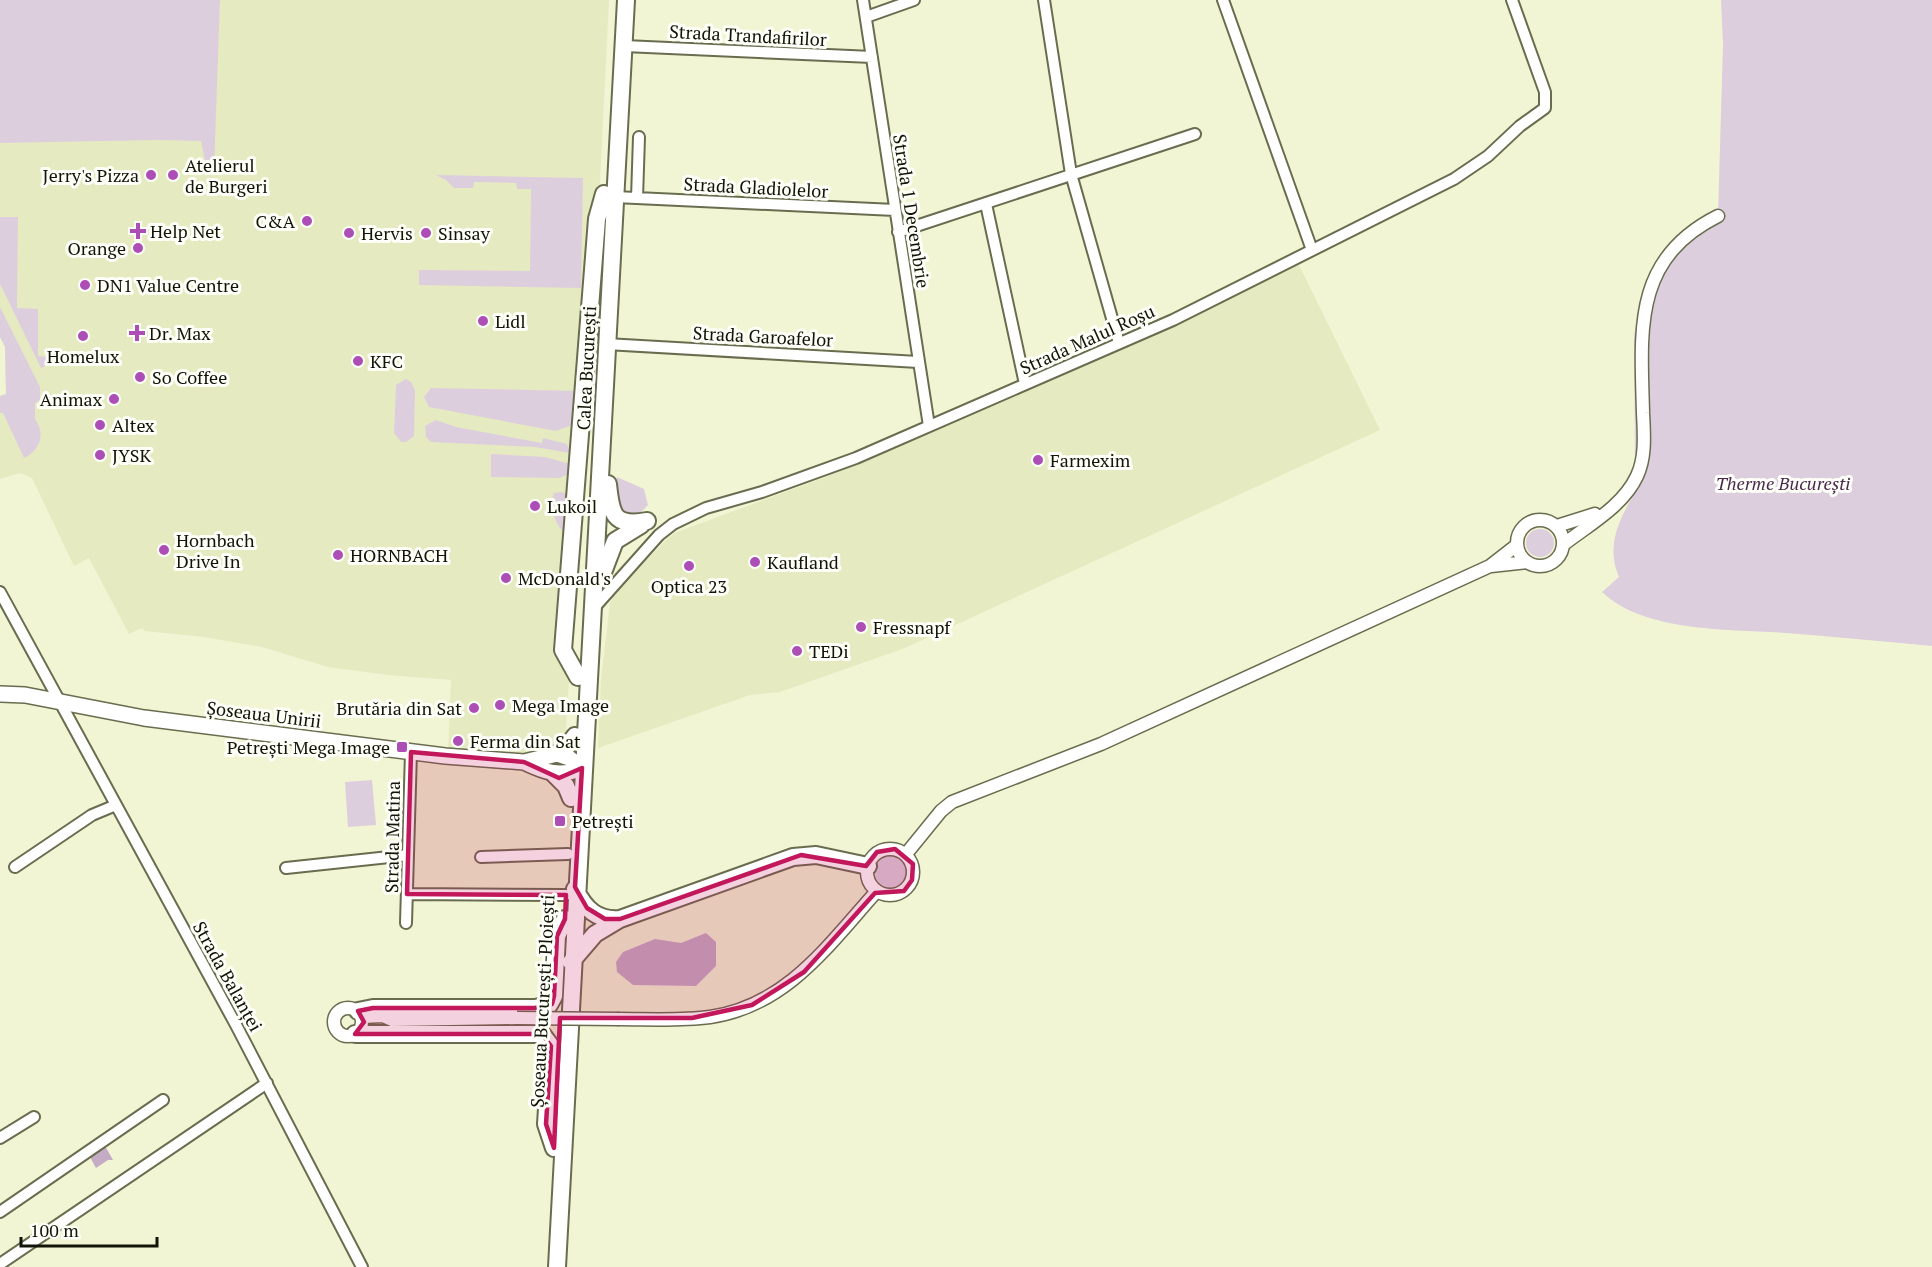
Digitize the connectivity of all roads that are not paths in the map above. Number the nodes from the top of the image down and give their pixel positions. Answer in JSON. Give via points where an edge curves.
{"nodes":[{"id":1,"x":616,"y":0,"type":"edge"},
{"id":2,"x":626,"y":0,"type":"edge"},
{"id":3,"x":863,"y":0,"type":"edge"},
{"id":4,"x":914,"y":0,"type":"edge"},
{"id":5,"x":1044,"y":0,"type":"edge"},
{"id":6,"x":1222,"y":0,"type":"edge"},
{"id":7,"x":1512,"y":0,"type":"edge"},
{"id":8,"x":866,"y":17,"type":"junction"},
{"id":9,"x":624,"y":46,"type":"junction"},
{"id":10,"x":872,"y":57,"type":"junction"},
{"id":11,"x":1196,"y":134,"type":"dead end"},
{"id":12,"x":639,"y":137,"type":"dead end"},
{"id":13,"x":1071,"y":174,"type":"junction"},
{"id":14,"x":610,"y":196,"type":"junction"},
{"id":15,"x":636,"y":198,"type":"junction"},
{"id":16,"x":986,"y":204,"type":"junction"},
{"id":17,"x":895,"y":210,"type":"junction"},
{"id":18,"x":1718,"y":216,"type":"dead end"},
{"id":19,"x":898,"y":232,"type":"junction"},
{"id":20,"x":1312,"y":250,"type":"junction"},
{"id":21,"x":1119,"y":343,"type":"junction"},
{"id":22,"x":606,"y":344,"type":"junction"},
{"id":23,"x":918,"y":362,"type":"junction"},
{"id":24,"x":1025,"y":384,"type":"junction"},
{"id":25,"x":603,"y":426,"type":"junction"},
{"id":26,"x":929,"y":426,"type":"junction"},
{"id":27,"x":1622,"y":499,"type":"junction"},
{"id":28,"x":1557,"y":526,"type":"junction"},
{"id":29,"x":1564,"y":544,"type":"junction"},
{"id":30,"x":1517,"y":545,"type":"junction"},
{"id":31,"x":607,"y":555,"type":"junction"},
{"id":32,"x":1527,"y":562,"type":"junction"},
{"id":33,"x":1490,"y":566,"type":"junction"},
{"id":34,"x":630,"y":568,"type":"junction"},
{"id":35,"x":0,"y":592,"type":"edge"},
{"id":36,"x":593,"y":609,"type":"junction"},
{"id":37,"x":0,"y":694,"type":"edge"},
{"id":38,"x":60,"y":703,"type":"junction"},
{"id":39,"x":579,"y":737,"type":"junction"},
{"id":40,"x":411,"y":752,"type":"junction"},
{"id":41,"x":557,"y":754,"type":"junction"},
{"id":42,"x":524,"y":762,"type":"junction"},
{"id":43,"x":576,"y":767,"type":"junction"},
{"id":44,"x":554,"y":774,"type":"junction"},
{"id":45,"x":571,"y":798,"type":"junction"},
{"id":46,"x":116,"y":805,"type":"junction"},
{"id":47,"x":568,"y":854,"type":"junction"},
{"id":48,"x":906,"y":854,"type":"junction"},
{"id":49,"x":408,"y":855,"type":"junction"},
{"id":50,"x":481,"y":857,"type":"dead end"},
{"id":51,"x":867,"y":866,"type":"junction"},
{"id":52,"x":15,"y":867,"type":"dead end"},
{"id":53,"x":286,"y":868,"type":"dead end"},
{"id":54,"x":571,"y":891,"type":"junction"},
{"id":55,"x":877,"y":891,"type":"junction"},
{"id":56,"x":407,"y":894,"type":"junction"},
{"id":57,"x":565,"y":919,"type":"junction"},
{"id":58,"x":620,"y":919,"type":"junction"},
{"id":59,"x":406,"y":923,"type":"dead end"},
{"id":60,"x":571,"y":962,"type":"junction"},
{"id":61,"x":359,"y":1023,"type":"junction"},
{"id":62,"x":267,"y":1083,"type":"junction"},
{"id":63,"x":164,"y":1100,"type":"dead end"},
{"id":64,"x":34,"y":1117,"type":"dead end"},
{"id":65,"x":0,"y":1138,"type":"edge"},
{"id":66,"x":554,"y":1148,"type":"junction"},
{"id":67,"x":0,"y":1212,"type":"edge"},
{"id":68,"x":0,"y":1264,"type":"edge"},
{"id":69,"x":362,"y":1267,"type":"edge"},
{"id":70,"x":548,"y":1267,"type":"edge"},
{"id":71,"x":557,"y":1267,"type":"edge"}],
"edges":[{"from":1,"to":14,"type":"highway","name":"Calea București"},
{"from":2,"to":9,"type":"highway","name":"Calea București"},
{"from":3,"to":8,"type":"street","name":"Strada 1 Decembrie"},
{"from":4,"to":8,"type":"street"},
{"from":5,"to":13,"type":"street"},
{"from":6,"to":20,"type":"street"},
{"from":7,"to":20,"type":"street","name":"Strada Malul Roșu","via":[[1545,92],[1545,108],[1467,172]]},
{"from":8,"to":10,"type":"street","name":"Strada 1 Decembrie"},
{"from":9,"to":10,"type":"street","name":"Strada Trandafirilor"},
{"from":9,"to":14,"type":"highway","name":"Calea București"},
{"from":10,"to":17,"type":"street","name":"Strada 1 Decembrie"},
{"from":11,"to":13,"type":"street"},
{"from":12,"to":15,"type":"street"},
{"from":13,"to":16,"type":"street"},
{"from":13,"to":21,"type":"street"},
{"from":14,"to":15,"type":"street","name":"Strada Gladiolelor"},
{"from":14,"to":22,"type":"highway","name":"Calea București"},
{"from":14,"to":39,"type":"highway","via":[[597,219],[563,650],[578,677]]},
{"from":15,"to":17,"type":"street","name":"Strada Gladiolelor"},
{"from":16,"to":19,"type":"street"},
{"from":16,"to":24,"type":"street"},
{"from":17,"to":19,"type":"street","name":"Strada 1 Decembrie"},
{"from":18,"to":27,"type":"street","via":[[1690,232],[1672,250],[1646,299],[1641,332],[1643,457],[1636,478]]},
{"from":19,"to":23,"type":"street","name":"Strada 1 Decembrie"},
{"from":20,"to":21,"type":"street","name":"Strada Malul Roșu"},
{"from":21,"to":24,"type":"street","name":"Strada Malul Roșu"},
{"from":22,"to":23,"type":"street","name":"Strada Garoafelor"},
{"from":22,"to":25,"type":"highway","name":"Calea București"},
{"from":23,"to":26,"type":"street","name":"Strada 1 Decembrie"},
{"from":24,"to":26,"type":"street","name":"Strada Malul Roșu"},
{"from":25,"to":31,"type":"highway","via":[[612,512],[626,523],[647,521],[619,537]]},
{"from":25,"to":36,"type":"highway","name":"Calea București"},
{"from":26,"to":34,"type":"street","name":"Strada Malul Roșu","via":[[845,462],[682,520],[660,535]]},
{"from":27,"to":28,"type":"street","via":[[1589,517]]},
{"from":27,"to":29,"type":"street"},
{"from":28,"to":29,"type":"street"},
{"from":28,"to":30,"type":"street","via":[[1548,521],[1532,521],[1520,531]]},
{"from":29,"to":32,"type":"street","via":[[1562,553],[1551,562]]},
{"from":30,"to":32,"type":"street"},
{"from":30,"to":33,"type":"street"},
{"from":31,"to":34,"type":"street","via":[[614,567]]},
{"from":31,"to":36,"type":"highway"},
{"from":32,"to":33,"type":"street"},
{"from":33,"to":48,"type":"street","via":[[1101,744],[952,802]]},
{"from":34,"to":36,"type":"street","name":"Strada Malul Roșu"},
{"from":35,"to":38,"type":"street","name":"Strada Balanței"},
{"from":36,"to":39,"type":"highway","name":"Calea București"},
{"from":37,"to":38,"type":"main road","name":"Șoseaua Unirii"},
{"from":38,"to":40,"type":"main road","name":"Șoseaua Unirii","via":[[144,718]]},
{"from":38,"to":46,"type":"street","name":"Strada Balanței"},
{"from":39,"to":41,"type":"highway"},
{"from":39,"to":43,"type":"highway","name":"Șoseaua București-Ploiești"},
{"from":40,"to":42,"type":"main road","name":"Șoseaua Unirii"},
{"from":40,"to":49,"type":"street","name":"Strada Matina"},
{"from":41,"to":42,"type":"main road","name":"Șoseaua Unirii"},
{"from":41,"to":43,"type":"main road"},
{"from":42,"to":44,"type":"main road","name":"Șoseaua Unirii"},
{"from":43,"to":44,"type":"main road"},
{"from":43,"to":45,"type":"highway","name":"Șoseaua București-Ploiești"},
{"from":43,"to":54,"type":"highway","name":"Șoseaua București-Ploiești"},
{"from":44,"to":45,"type":"highway"},
{"from":45,"to":47,"type":"highway","name":"Șoseaua București-Ploiești"},
{"from":46,"to":52,"type":"street","via":[[92,815]]},
{"from":46,"to":62,"type":"street","name":"Strada Balanței"},
{"from":47,"to":50,"type":"street"},
{"from":47,"to":54,"type":"highway","name":"Șoseaua București-Ploiești"},
{"from":48,"to":51,"type":"street","via":[[895,849],[882,850]]},
{"from":48,"to":55,"type":"street","via":[[914,869],[909,886],[897,894]]},
{"from":49,"to":53,"type":"street"},
{"from":49,"to":56,"type":"street","name":"Strada Matina"},
{"from":51,"to":55,"type":"street","via":[[868,880]]},
{"from":51,"to":58,"type":"highway","via":[[801,855]]},
{"from":54,"to":56,"type":"street"},
{"from":54,"to":57,"type":"highway","name":"Șoseaua București-Ploiești"},
{"from":54,"to":58,"type":"highway","via":[[594,914]]},
{"from":54,"to":60,"type":"highway","name":"Șoseaua București-Ploiești"},
{"from":55,"to":61,"type":"street","bridge":true,"via":[[804,972],[771,997],[711,1017],[392,1020],[382,1016]]},
{"from":56,"to":59,"type":"street","name":"Strada Matina"},
{"from":57,"to":61,"type":"highway","via":[[557,936],[554,996],[549,1005],[373,1008]]},
{"from":57,"to":66,"type":"highway","name":"Șoseaua București-Ploiești"},
{"from":58,"to":60,"type":"highway","via":[[591,938]]},
{"from":60,"to":71,"type":"highway","name":"Șoseaua București-Ploiești"},
{"from":61,"to":66,"type":"highway","via":[[546,1037],[552,1052],[546,1124]]},
{"from":62,"to":68,"type":"street"},
{"from":62,"to":69,"type":"street","name":"Strada Balanței"},
{"from":63,"to":67,"type":"street"},
{"from":64,"to":65,"type":"street"},
{"from":66,"to":70,"type":"highway","name":"Șoseaua București-Ploiești"}]}
